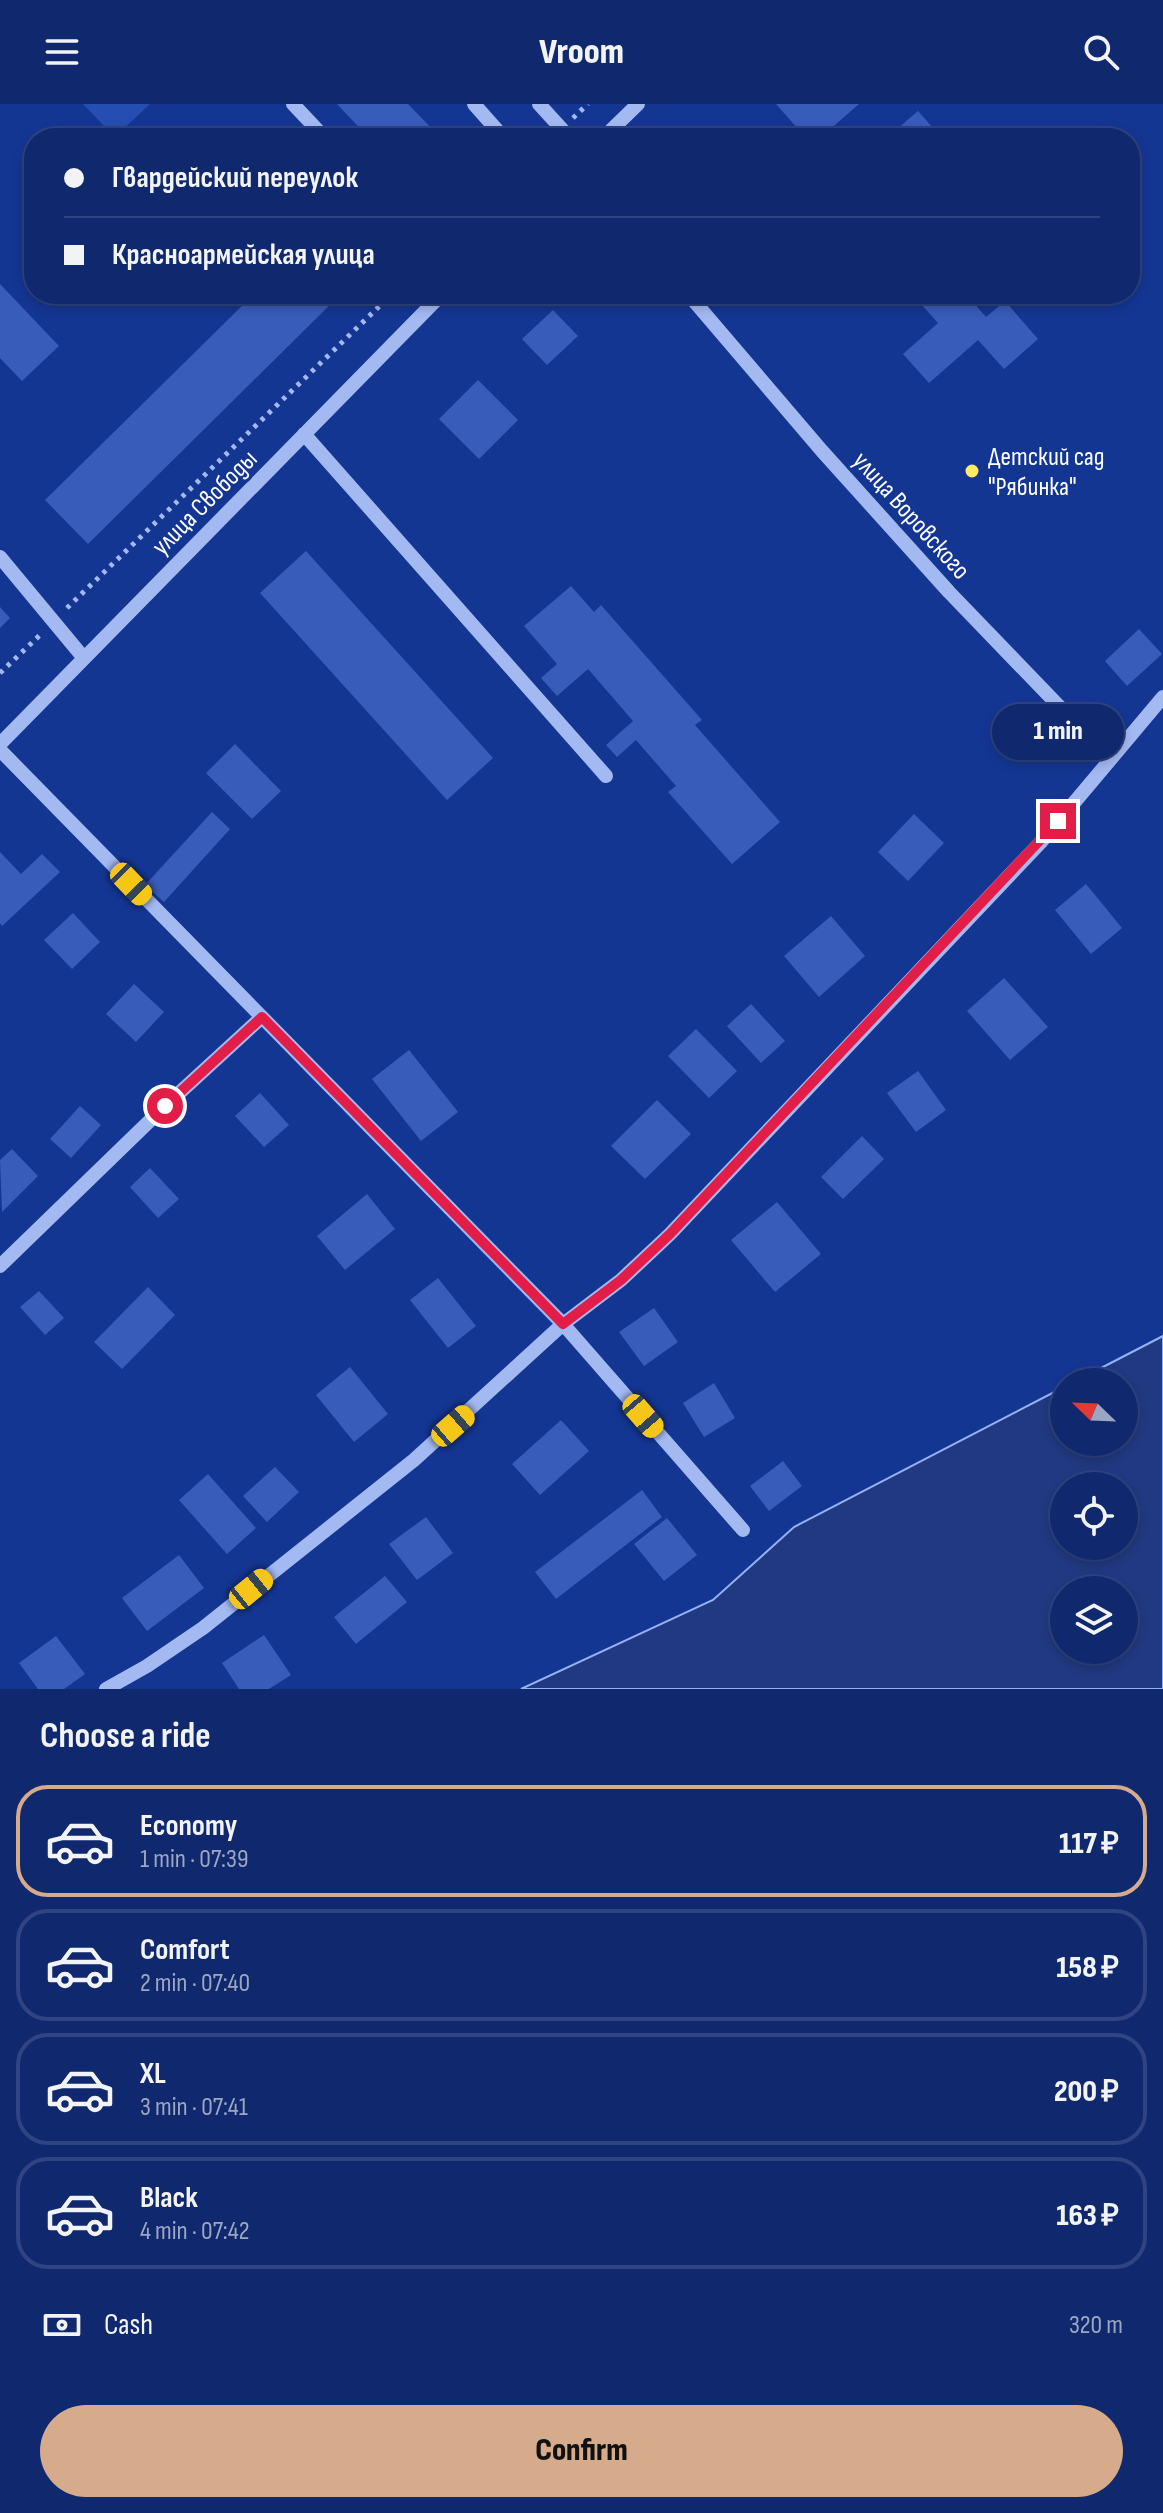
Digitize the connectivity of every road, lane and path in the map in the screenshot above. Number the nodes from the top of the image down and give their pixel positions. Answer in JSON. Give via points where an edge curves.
{"nodes":[{"id":1,"x":293,"y":104,"type":"edge"},
{"id":2,"x":474,"y":104,"type":"edge"},
{"id":3,"x":539,"y":104,"type":"edge"},
{"id":4,"x":638,"y":104,"type":"edge"},
{"id":5,"x":316,"y":128,"type":"edge"},
{"id":6,"x":495,"y":128,"type":"edge"},
{"id":7,"x":561,"y":128,"type":"edge"},
{"id":8,"x":613,"y":128,"type":"edge"},
{"id":9,"x":382,"y":304,"type":"edge"},
{"id":10,"x":432,"y":304,"type":"edge"},
{"id":11,"x":697,"y":304,"type":"edge"},
{"id":12,"x":304,"y":434,"type":"junction"},
{"id":13,"x":0,"y":557,"type":"edge"},
{"id":14,"x":56,"y":619,"type":"dead end"},
{"id":15,"x":45,"y":630,"type":"dead end"},
{"id":16,"x":83,"y":657,"type":"junction"},
{"id":17,"x":0,"y":673,"type":"edge"},
{"id":18,"x":1163,"y":697,"type":"edge"},
{"id":19,"x":0,"y":744,"type":"edge"},
{"id":20,"x":0,"y":750,"type":"edge"},
{"id":21,"x":1110,"y":759,"type":"junction"},
{"id":22,"x":606,"y":776,"type":"dead end"},
{"id":23,"x":262,"y":1017,"type":"junction"},
{"id":24,"x":0,"y":1266,"type":"edge"},
{"id":25,"x":563,"y":1324,"type":"junction"},
{"id":26,"x":743,"y":1530,"type":"dead end"},
{"id":27,"x":106,"y":1689,"type":"edge"}],
"edges":[{"from":1,"to":5,"type":"street"},
{"from":2,"to":6,"type":"street"},
{"from":3,"to":7,"type":"street"},
{"from":4,"to":8,"type":"street"},
{"from":9,"to":14,"type":"path"},
{"from":10,"to":12,"type":"street","name":"улица Свободы"},
{"from":11,"to":21,"type":"street","name":"улица Воровского","via":[[949,592]]},
{"from":12,"to":16,"type":"street","name":"улица Свободы"},
{"from":12,"to":22,"type":"street"},
{"from":13,"to":16,"type":"street"},
{"from":15,"to":17,"type":"path"},
{"from":16,"to":19,"type":"street","name":"улица Свободы"},
{"from":18,"to":21,"type":"street"},
{"from":20,"to":23,"type":"street"},
{"from":21,"to":25,"type":"street","via":[[1041,842],[670,1234]]},
{"from":23,"to":24,"type":"street"},
{"from":23,"to":25,"type":"street"},
{"from":25,"to":26,"type":"street"},
{"from":25,"to":27,"type":"street","via":[[414,1460],[203,1628]]}]}
